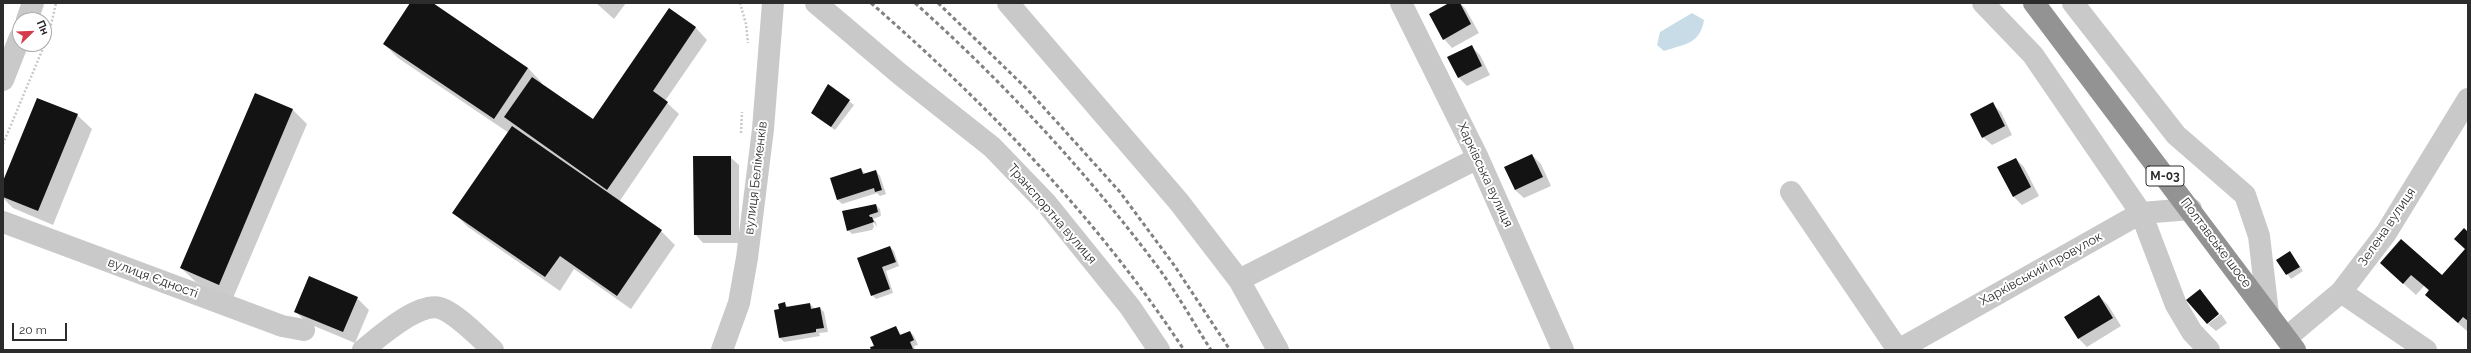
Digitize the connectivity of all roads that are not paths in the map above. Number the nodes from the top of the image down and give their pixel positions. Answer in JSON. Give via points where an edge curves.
{"nodes":[{"id":1,"x":773,"y":3,"type":"edge"},
{"id":2,"x":816,"y":3,"type":"edge"},
{"id":3,"x":1008,"y":3,"type":"edge"},
{"id":4,"x":1401,"y":3,"type":"edge"},
{"id":5,"x":1983,"y":3,"type":"edge"},
{"id":6,"x":2034,"y":3,"type":"edge"},
{"id":7,"x":2073,"y":3,"type":"edge"},
{"id":8,"x":14,"y":52,"type":"edge"},
{"id":9,"x":3,"y":80,"type":"edge"},
{"id":10,"x":2468,"y":99,"type":"edge"},
{"id":11,"x":1478,"y":158,"type":"junction"},
{"id":12,"x":1791,"y":192,"type":"dead end"},
{"id":13,"x":2191,"y":209,"type":"junction"},
{"id":14,"x":2141,"y":212,"type":"junction"},
{"id":15,"x":3,"y":222,"type":"edge"},
{"id":16,"x":1239,"y":280,"type":"junction"},
{"id":17,"x":2341,"y":292,"type":"junction"},
{"id":18,"x":2268,"y":313,"type":"junction"},
{"id":19,"x":304,"y":330,"type":"dead end"},
{"id":20,"x":2290,"y":344,"type":"edge"},
{"id":21,"x":363,"y":350,"type":"edge"},
{"id":22,"x":493,"y":350,"type":"edge"},
{"id":23,"x":722,"y":350,"type":"edge"},
{"id":24,"x":1159,"y":350,"type":"edge"},
{"id":25,"x":1278,"y":350,"type":"edge"},
{"id":26,"x":1563,"y":350,"type":"edge"},
{"id":27,"x":1898,"y":350,"type":"edge"},
{"id":28,"x":2209,"y":350,"type":"edge"},
{"id":29,"x":2426,"y":350,"type":"edge"}],
"edges":[{"from":1,"to":23,"type":"street","name":"вулиця Беліменків","via":[[763,129],[747,258],[739,302]]},
{"from":2,"to":24,"type":"street","name":"Транспортна вулиця","via":[[992,147],[1046,203],[1130,307]]},
{"from":3,"to":16,"type":"street","via":[[1179,202]]},
{"from":4,"to":11,"type":"street","name":"Харківська вулиця"},
{"from":5,"to":14,"type":"street","via":[[2033,55]]},
{"from":6,"to":13,"type":"highway","name":"Полтавське шосе","number":"М-03"},
{"from":7,"to":18,"type":"street","via":[[2176,135],[2245,195],[2259,236]]},
{"from":8,"to":9,"type":"street"},
{"from":10,"to":17,"type":"street","name":"Зелена вулиця","via":[[2386,233]]},
{"from":11,"to":16,"type":"street"},
{"from":11,"to":26,"type":"street","name":"Харківська вулиця"},
{"from":12,"to":27,"type":"street","name":"Харківський провулок"},
{"from":13,"to":14,"type":"street","name":"Харківський провулок"},
{"from":13,"to":18,"type":"highway","name":"Полтавське шосе","number":"М-03"},
{"from":14,"to":27,"type":"street","name":"Харківський провулок"},
{"from":14,"to":28,"type":"street","via":[[2176,305],[2192,332]]},
{"from":15,"to":19,"type":"street","name":"вулиця Єдності","via":[[282,326]]},
{"from":16,"to":25,"type":"street"},
{"from":17,"to":20,"type":"street","name":"Зелена вулиця"},
{"from":17,"to":29,"type":"street"},
{"from":18,"to":20,"type":"highway","name":"Полтавське шосе","number":"М-03"},
{"from":21,"to":22,"type":"street","via":[[416,312],[428,307],[447,312]]}]}
